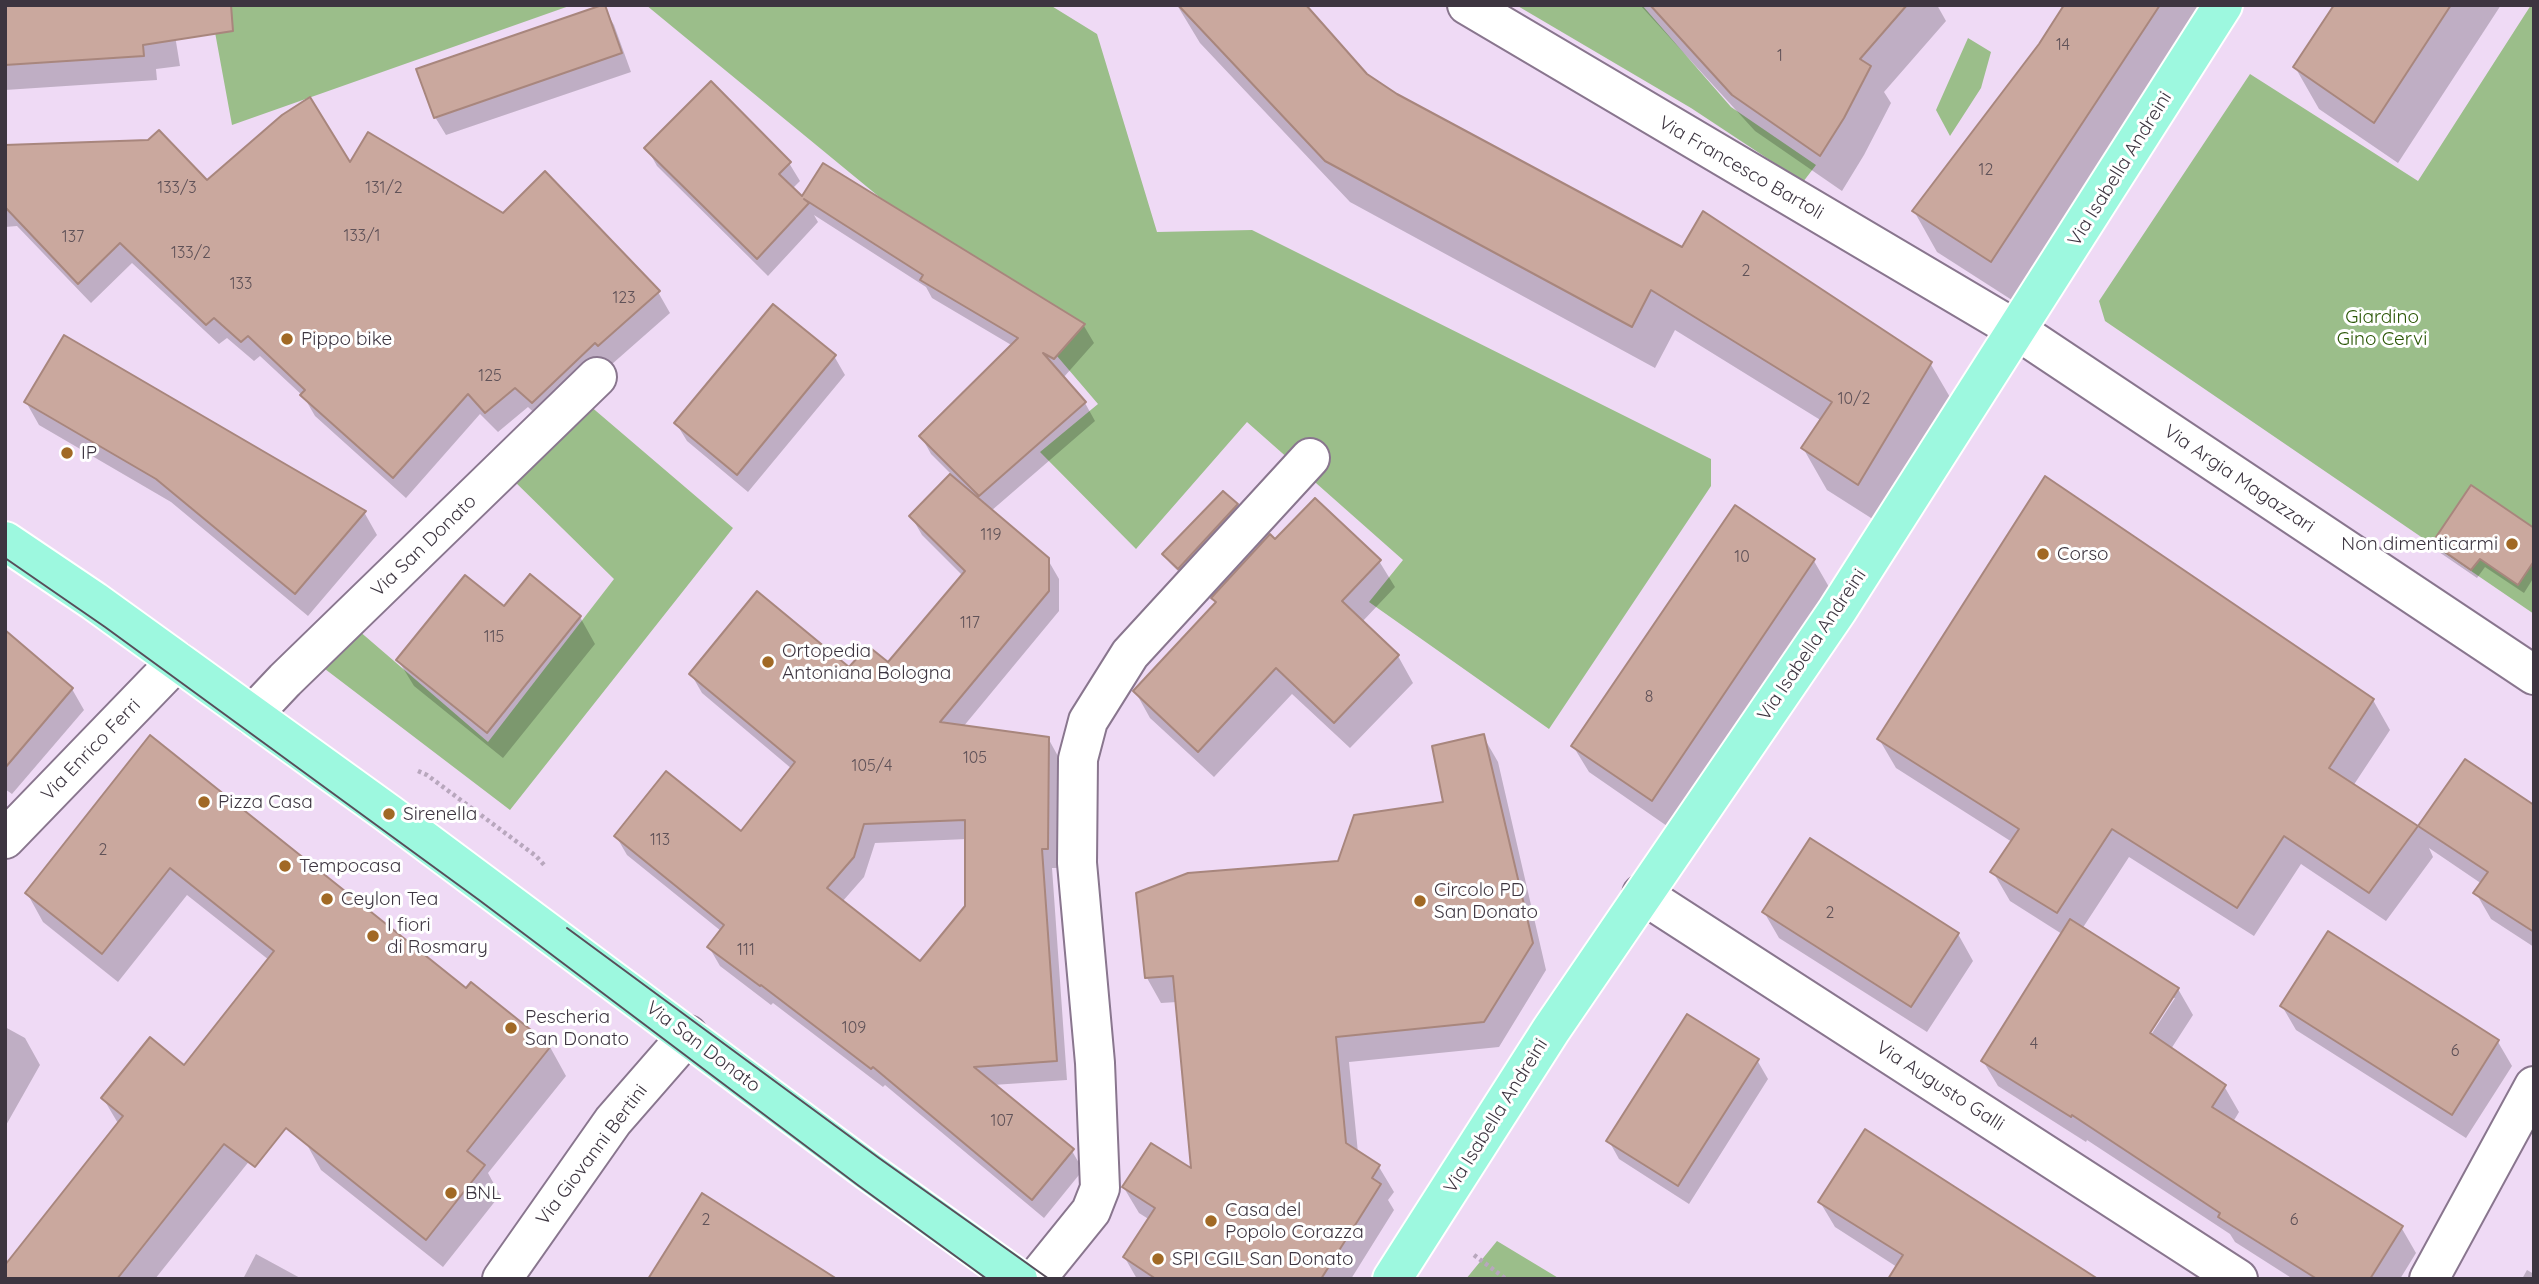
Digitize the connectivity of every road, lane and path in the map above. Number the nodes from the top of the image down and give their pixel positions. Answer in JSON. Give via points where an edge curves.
{"nodes":[{"id":1,"x":1467,"y":5,"type":"edge"},
{"id":2,"x":2223,"y":5,"type":"edge"},
{"id":3,"x":2015,"y":330,"type":"junction"},
{"id":4,"x":597,"y":377,"type":"dead end"},
{"id":5,"x":1310,"y":458,"type":"dead end"},
{"id":6,"x":5,"y":541,"type":"edge"},
{"id":7,"x":177,"y":661,"type":"junction"},
{"id":8,"x":2534,"y":675,"type":"edge"},
{"id":9,"x":251,"y":715,"type":"junction"},
{"id":10,"x":5,"y":839,"type":"edge"},
{"id":11,"x":1643,"y":894,"type":"junction"},
{"id":12,"x":688,"y":1035,"type":"junction"},
{"id":13,"x":2534,"y":1086,"type":"edge"},
{"id":14,"x":1474,"y":1255,"type":"dead end"},
{"id":15,"x":502,"y":1279,"type":"edge"},
{"id":16,"x":1018,"y":1279,"type":"edge"},
{"id":17,"x":1036,"y":1279,"type":"edge"},
{"id":18,"x":1392,"y":1279,"type":"edge"},
{"id":19,"x":1506,"y":1279,"type":"edge"},
{"id":20,"x":2238,"y":1279,"type":"edge"},
{"id":21,"x":2429,"y":1279,"type":"edge"}],
"edges":[{"from":1,"to":3,"type":"street","name":"Via Francesco Bartoli"},
{"from":2,"to":3,"type":"main road","name":"Via Isabella Andreini"},
{"from":3,"to":8,"type":"street","name":"Via Argia Magazzari"},
{"from":3,"to":11,"type":"main road","name":"Via Isabella Andreini","via":[[1837,611]]},
{"from":4,"to":9,"type":"street","name":"Via San Donato"},
{"from":5,"to":17,"type":"street","via":[[1129,654],[1088,721],[1078,759],[1077,863],[1095,1063],[1100,1188],[1091,1211]]},
{"from":6,"to":7,"type":"main road","name":"Via San Donato"},
{"from":7,"to":9,"type":"main road","name":"Via San Donato"},
{"from":7,"to":10,"type":"street","name":"Via Enrico Ferri"},
{"from":9,"to":12,"type":"main road","name":"Via San Donato"},
{"from":11,"to":18,"type":"main road","name":"Via Isabella Andreini"},
{"from":11,"to":20,"type":"street","name":"Via Augusto Galli"},
{"from":12,"to":15,"type":"street","name":"Via Giovanni Bertini","via":[[613,1121]]},
{"from":12,"to":16,"type":"main road","name":"Via San Donato"},
{"from":13,"to":21,"type":"street"},
{"from":14,"to":19,"type":"path"}]}
